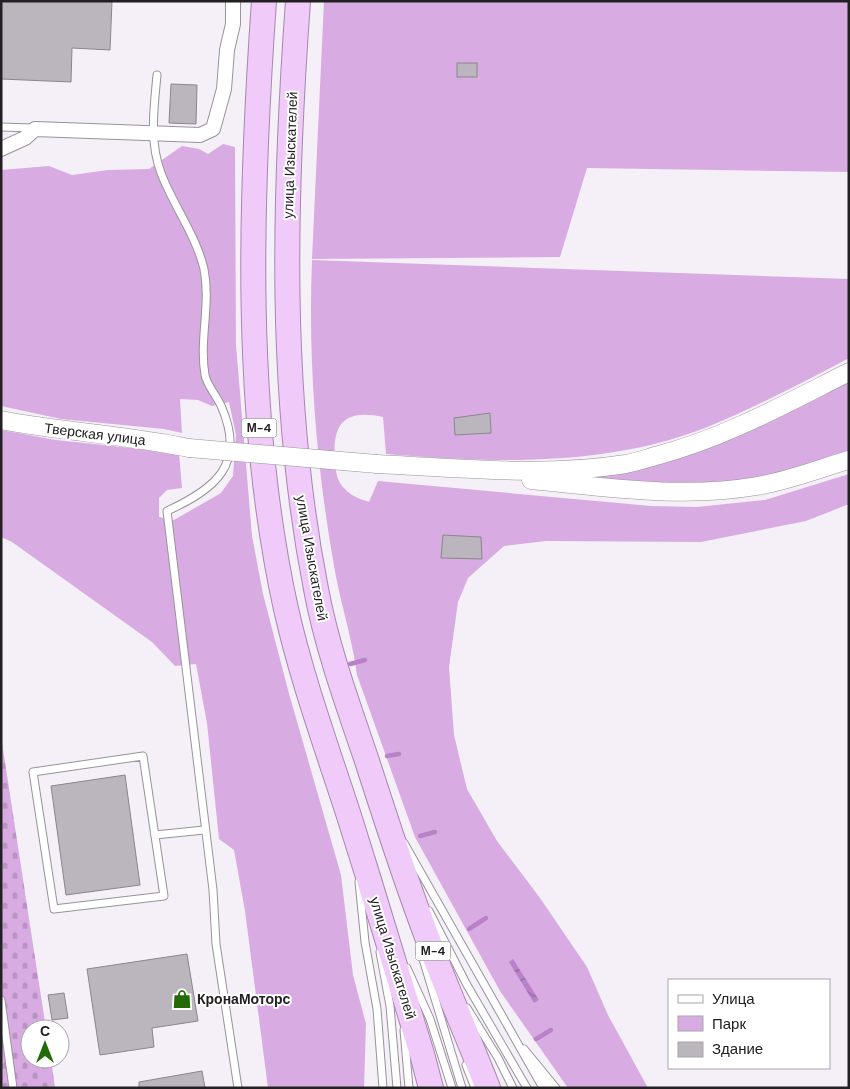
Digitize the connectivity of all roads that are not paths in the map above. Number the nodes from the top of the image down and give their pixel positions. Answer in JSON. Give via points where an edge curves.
{"nodes":[{"id":1,"x":233,"y":1,"type":"edge"},
{"id":2,"x":264,"y":1,"type":"edge"},
{"id":3,"x":298,"y":1,"type":"edge"},
{"id":4,"x":156,"y":75,"type":"dead end"},
{"id":5,"x":1,"y":127,"type":"edge"},
{"id":6,"x":35,"y":128,"type":"junction"},
{"id":7,"x":152,"y":132,"type":"junction"},
{"id":8,"x":1,"y":149,"type":"edge"},
{"id":9,"x":849,"y":372,"type":"edge"},
{"id":10,"x":1,"y":420,"type":"edge"},
{"id":11,"x":849,"y":460,"type":"edge"},
{"id":12,"x":377,"y":464,"type":"junction"},
{"id":13,"x":383,"y":812,"type":"junction"},
{"id":14,"x":204,"y":830,"type":"junction"},
{"id":15,"x":155,"y":834,"type":"junction"},
{"id":16,"x":357,"y":842,"type":"junction"},
{"id":17,"x":395,"y":848,"type":"junction"},
{"id":18,"x":422,"y":898,"type":"dead end"},
{"id":19,"x":426,"y":906,"type":"dead end"},
{"id":20,"x":375,"y":929,"type":"dead end"},
{"id":21,"x":391,"y":932,"type":"junction"},
{"id":22,"x":424,"y":945,"type":"junction"},
{"id":23,"x":378,"y":947,"type":"dead end"},
{"id":24,"x":399,"y":949,"type":"dead end"},
{"id":25,"x":403,"y":958,"type":"dead end"},
{"id":26,"x":457,"y":992,"type":"junction"},
{"id":27,"x":403,"y":996,"type":"junction"},
{"id":28,"x":1,"y":1000,"type":"edge"},
{"id":29,"x":504,"y":1022,"type":"junction"},
{"id":30,"x":455,"y":1034,"type":"dead end"},
{"id":31,"x":501,"y":1041,"type":"junction"},
{"id":32,"x":429,"y":1045,"type":"dead end"},
{"id":33,"x":524,"y":1048,"type":"junction"},
{"id":34,"x":483,"y":1050,"type":"dead end"},
{"id":35,"x":462,"y":1053,"type":"dead end"},
{"id":36,"x":424,"y":1083,"type":"edge"},
{"id":37,"x":484,"y":1087,"type":"edge"},
{"id":38,"x":13,"y":1088,"type":"edge"},
{"id":39,"x":238,"y":1088,"type":"edge"},
{"id":40,"x":381,"y":1088,"type":"edge"},
{"id":41,"x":395,"y":1088,"type":"edge"},
{"id":42,"x":408,"y":1088,"type":"edge"},
{"id":43,"x":452,"y":1088,"type":"edge"},
{"id":44,"x":462,"y":1088,"type":"edge"},
{"id":45,"x":514,"y":1088,"type":"edge"},
{"id":46,"x":527,"y":1088,"type":"edge"},
{"id":47,"x":532,"y":1088,"type":"edge"},
{"id":48,"x":542,"y":1088,"type":"edge"},
{"id":49,"x":549,"y":1088,"type":"edge"},
{"id":50,"x":556,"y":1088,"type":"edge"}],
"edges":[{"from":1,"to":7,"type":"street","via":[[224,89],[213,129],[200,135]]},
{"from":2,"to":16,"type":"highway","name":"улица Изыскателей","number":"М-4","via":[[255,188],[255,308],[261,448],[276,555],[292,633]]},
{"from":3,"to":13,"type":"highway","name":"улица Изыскателей","number":"М-4","via":[[287,190],[294,441],[305,527],[325,629]]},
{"from":4,"to":7,"type":"lane"},
{"from":5,"to":6,"type":"lane"},
{"from":6,"to":7,"type":"street"},
{"from":6,"to":8,"type":"street","via":[[25,138]]},
{"from":7,"to":14,"type":"lane","via":[[161,173],[204,268],[208,300],[202,354],[205,377],[228,423],[226,468],[218,480],[197,498],[167,512]]},
{"from":9,"to":12,"type":"street","via":[[749,422],[681,449],[627,464],[500,472]]},
{"from":10,"to":12,"type":"street","name":"Тверская улица","bridge":true,"via":[[189,448]]},
{"from":11,"to":12,"type":"street","via":[[770,484],[688,492]]},
{"from":13,"to":17,"type":"highway","name":"улица Изыскателей","number":"М-4"},
{"from":13,"to":18,"type":"lane"},
{"from":13,"to":29,"type":"lane","via":[[417,864]]},
{"from":14,"to":15,"type":"lane"},
{"from":14,"to":39,"type":"lane","via":[[213,890],[216,944]]},
{"from":15,"to":15,"type":"lane","via":[[164,896],[54,909],[33,772],[143,756]]},
{"from":16,"to":20,"type":"lane"},
{"from":16,"to":21,"type":"lane"},
{"from":16,"to":27,"type":"highway","name":"улица Изыскателей","number":"М-4"},
{"from":16,"to":40,"type":"lane","via":[[365,942],[379,1034]]},
{"from":17,"to":22,"type":"highway","name":"улица Изыскателей","number":"М-4"},
{"from":17,"to":30,"type":"lane","via":[[413,923]]},
{"from":19,"to":31,"type":"lane","via":[[467,985]]},
{"from":21,"to":24,"type":"lane"},
{"from":21,"to":32,"type":"lane"},
{"from":22,"to":26,"type":"lane"},
{"from":22,"to":37,"type":"highway","name":"улица Изыскателей","number":"М-4"},
{"from":22,"to":44,"type":"lane"},
{"from":23,"to":41,"type":"lane","via":[[390,1006]]},
{"from":25,"to":43,"type":"lane","via":[[430,1019]]},
{"from":26,"to":34,"type":"lane"},
{"from":26,"to":45,"type":"lane"},
{"from":27,"to":36,"type":"highway","name":"улица Изыскателей","number":"М-4"},
{"from":27,"to":42,"type":"lane"},
{"from":28,"to":38,"type":"lane"},
{"from":29,"to":33,"type":"lane"},
{"from":29,"to":48,"type":"lane"},
{"from":31,"to":46,"type":"lane"},
{"from":31,"to":47,"type":"lane"},
{"from":33,"to":49,"type":"lane"},
{"from":33,"to":50,"type":"lane"},
{"from":35,"to":37,"type":"lane"}]}
